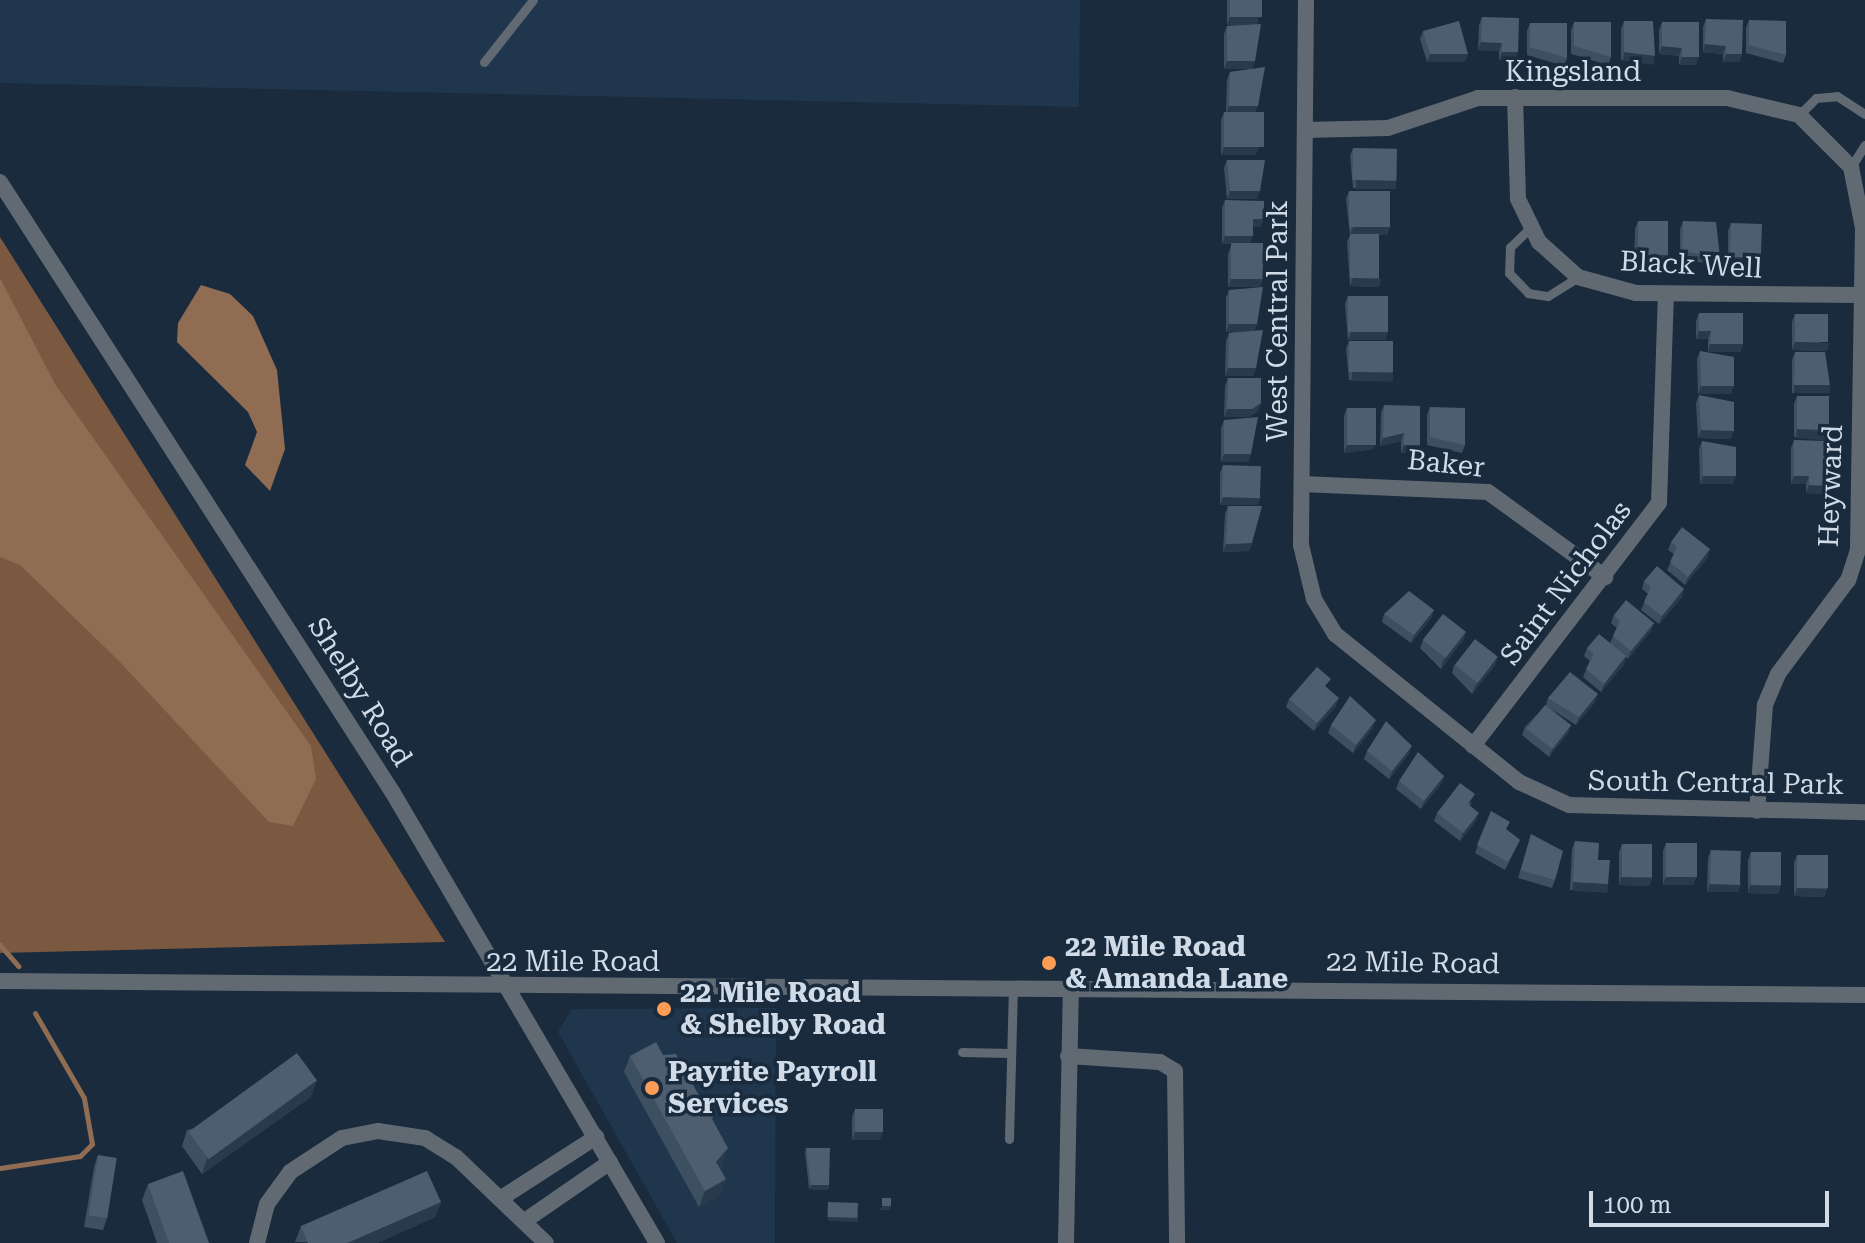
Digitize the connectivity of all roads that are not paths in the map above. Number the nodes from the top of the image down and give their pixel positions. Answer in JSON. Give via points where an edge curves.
{"nodes":[{"id":1,"x":533,"y":0,"type":"edge"},
{"id":2,"x":1306,"y":0,"type":"edge"},
{"id":3,"x":484,"y":62,"type":"dead end"},
{"id":4,"x":1515,"y":97,"type":"junction"},
{"id":5,"x":1865,"y":114,"type":"edge"},
{"id":6,"x":1799,"y":115,"type":"junction"},
{"id":7,"x":1305,"y":130,"type":"junction"},
{"id":8,"x":1833,"y":145,"type":"joint"},
{"id":9,"x":1865,"y":145,"type":"edge"},
{"id":10,"x":1851,"y":167,"type":"junction"},
{"id":11,"x":0,"y":182,"type":"edge"},
{"id":12,"x":1530,"y":228,"type":"junction"},
{"id":13,"x":1578,"y":277,"type":"junction"},
{"id":14,"x":1666,"y":294,"type":"junction"},
{"id":15,"x":1861,"y":295,"type":"junction"},
{"id":16,"x":1302,"y":484,"type":"junction"},
{"id":17,"x":1605,"y":577,"type":"junction"},
{"id":18,"x":1335,"y":634,"type":"joint"},
{"id":19,"x":1473,"y":746,"type":"junction"},
{"id":20,"x":1757,"y":811,"type":"junction"},
{"id":21,"x":1865,"y":812,"type":"edge"},
{"id":22,"x":0,"y":981,"type":"edge"},
{"id":23,"x":1013,"y":984,"type":"junction"},
{"id":24,"x":1071,"y":985,"type":"junction"},
{"id":25,"x":512,"y":988,"type":"junction"},
{"id":26,"x":1865,"y":995,"type":"edge"},
{"id":27,"x":962,"y":1052,"type":"dead end"},
{"id":28,"x":1010,"y":1053,"type":"junction"},
{"id":29,"x":1068,"y":1056,"type":"junction"},
{"id":30,"x":596,"y":1137,"type":"junction"},
{"id":31,"x":1009,"y":1139,"type":"dead end"},
{"id":32,"x":610,"y":1162,"type":"junction"},
{"id":33,"x":503,"y":1197,"type":"junction"},
{"id":34,"x":526,"y":1220,"type":"junction"},
{"id":35,"x":257,"y":1243,"type":"edge"},
{"id":36,"x":546,"y":1243,"type":"edge"},
{"id":37,"x":657,"y":1243,"type":"edge"},
{"id":38,"x":1066,"y":1243,"type":"edge"},
{"id":39,"x":1177,"y":1243,"type":"edge"}],
"edges":[{"from":1,"to":3,"type":"lane"},
{"from":2,"to":7,"type":"street","name":"West Central Park"},
{"from":4,"to":6,"type":"street","name":"Kingsland","via":[[1727,98]]},
{"from":4,"to":7,"type":"street","name":"Kingsland","via":[[1461,102],[1388,128]]},
{"from":4,"to":12,"type":"street","name":"Black Well","via":[[1516,186]]},
{"from":5,"to":6,"type":"lane","via":[[1837,96],[1816,98]]},
{"from":6,"to":8,"type":"street","name":"Kingsland"},
{"from":7,"to":16,"type":"street","name":"West Central Park"},
{"from":8,"to":10,"type":"street","name":"Heyward"},
{"from":9,"to":10,"type":"lane"},
{"from":10,"to":15,"type":"street","name":"Heyward","via":[[1862,208]]},
{"from":11,"to":25,"type":"street","name":"Shelby Road","via":[[393,793]]},
{"from":12,"to":13,"type":"street","name":"Black Well"},
{"from":12,"to":13,"type":"lane","via":[[1510,247],[1509,273],[1528,293],[1548,296]]},
{"from":13,"to":14,"type":"street","name":"Black Well","via":[[1617,290]]},
{"from":14,"to":15,"type":"street","name":"Black Well"},
{"from":14,"to":17,"type":"street","name":"Saint Nicholas","via":[[1659,503]]},
{"from":15,"to":20,"type":"street","name":"Heyward","via":[[1858,550],[1848,580],[1778,674],[1765,705]]},
{"from":16,"to":17,"type":"street","name":"Baker","via":[[1488,492]]},
{"from":16,"to":18,"type":"street","name":"West Central Park","via":[[1305,566]]},
{"from":17,"to":19,"type":"street","name":"Saint Nicholas"},
{"from":18,"to":19,"type":"street","name":"South Central Park"},
{"from":19,"to":20,"type":"street","name":"South Central Park","via":[[1519,782],[1569,805]]},
{"from":20,"to":21,"type":"street","name":"South Central Park"},
{"from":22,"to":25,"type":"street","name":"22 Mile Road"},
{"from":23,"to":24,"type":"street","name":"22 Mile Road"},
{"from":23,"to":25,"type":"street","name":"22 Mile Road"},
{"from":23,"to":28,"type":"lane"},
{"from":24,"to":26,"type":"street","name":"22 Mile Road"},
{"from":24,"to":29,"type":"street"},
{"from":25,"to":30,"type":"street","name":"Shelby Road"},
{"from":27,"to":28,"type":"lane"},
{"from":28,"to":31,"type":"lane"},
{"from":29,"to":38,"type":"street"},
{"from":29,"to":39,"type":"street","via":[[1160,1062],[1175,1071]]},
{"from":30,"to":32,"type":"street","name":"Shelby Road"},
{"from":30,"to":33,"type":"street"},
{"from":32,"to":34,"type":"street"},
{"from":32,"to":37,"type":"street","name":"Shelby Road"},
{"from":33,"to":34,"type":"street"},
{"from":33,"to":35,"type":"street","via":[[425,1138],[353,1134],[290,1172],[267,1204]]},
{"from":34,"to":36,"type":"street"}]}
